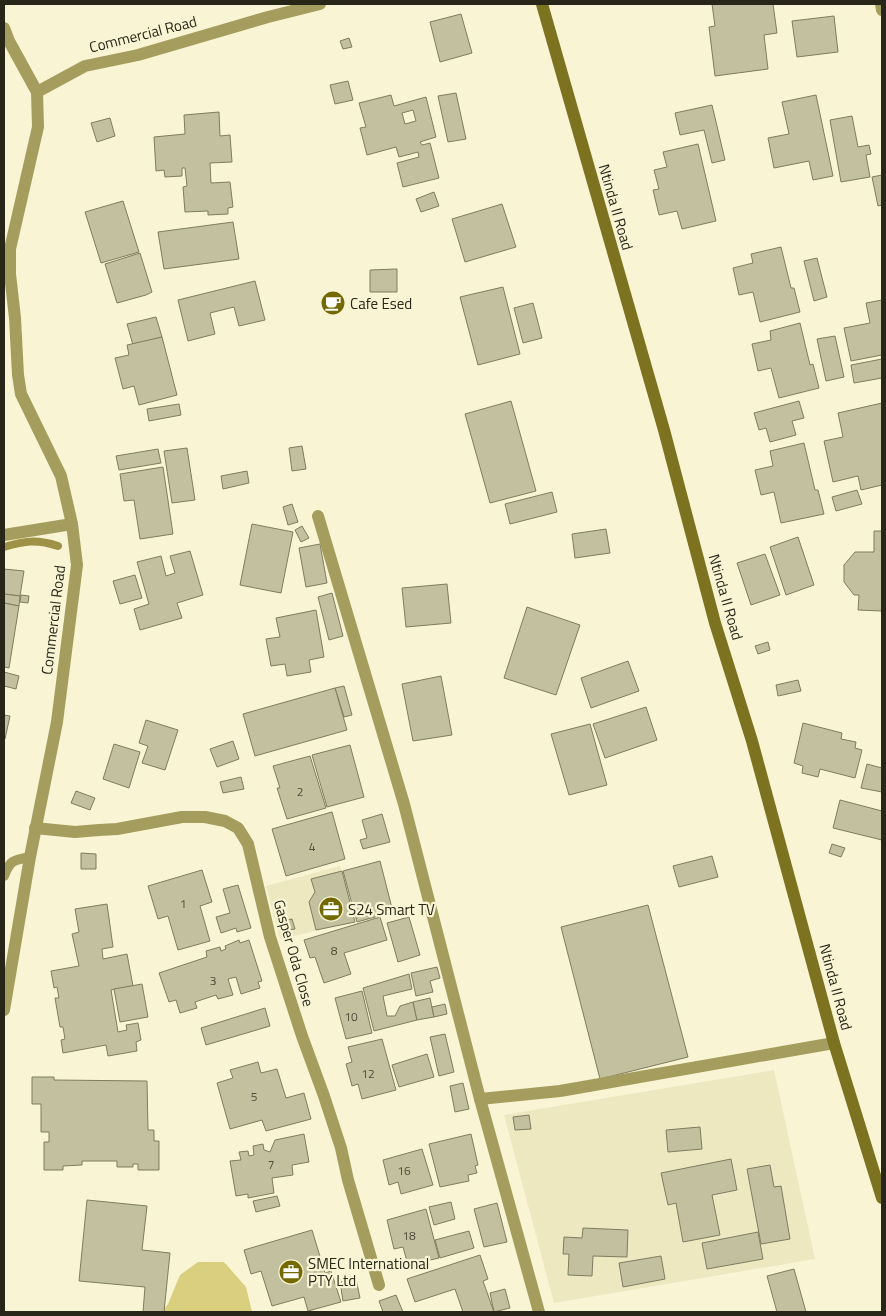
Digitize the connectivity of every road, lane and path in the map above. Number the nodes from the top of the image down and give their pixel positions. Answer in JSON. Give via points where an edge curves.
{"nodes":[{"id":1,"x":320,"y":4,"type":"edge"},
{"id":2,"x":542,"y":4,"type":"edge"},
{"id":3,"x":881,"y":4,"type":"edge"},
{"id":4,"x":882,"y":10,"type":"edge"},
{"id":5,"x":4,"y":28,"type":"edge"},
{"id":6,"x":37,"y":92,"type":"junction"},
{"id":7,"x":7,"y":274,"type":"edge"},
{"id":8,"x":318,"y":516,"type":"dead end"},
{"id":9,"x":72,"y":524,"type":"junction"},
{"id":10,"x":4,"y":535,"type":"edge"},
{"id":11,"x":35,"y":828,"type":"junction"},
{"id":12,"x":30,"y":857,"type":"junction"},
{"id":13,"x":4,"y":876,"type":"edge"},
{"id":14,"x":4,"y":1010,"type":"edge"},
{"id":15,"x":834,"y":1043,"type":"junction"},
{"id":16,"x":480,"y":1099,"type":"junction"},
{"id":17,"x":882,"y":1198,"type":"edge"},
{"id":18,"x":379,"y":1285,"type":"dead end"},
{"id":19,"x":539,"y":1312,"type":"edge"}],
"edges":[{"from":1,"to":6,"type":"street","name":"Commercial Road","via":[[138,55],[85,66]]},
{"from":2,"to":15,"type":"street","name":"Ntinda II Road","via":[[664,430],[715,623],[752,741]]},
{"from":3,"to":4,"type":"street"},
{"from":5,"to":6,"type":"street","name":"Commercial Road"},
{"from":6,"to":7,"type":"street","name":"Commercial Road","via":[[38,127]]},
{"from":7,"to":9,"type":"street","name":"Commercial Road","via":[[15,318],[21,394],[62,476]]},
{"from":8,"to":16,"type":"street","via":[[404,804]]},
{"from":9,"to":10,"type":"street"},
{"from":9,"to":11,"type":"street","name":"Commercial Road","via":[[77,565],[57,722]]},
{"from":11,"to":12,"type":"street","name":"Commercial Road"},
{"from":11,"to":18,"type":"street","name":"Gasper Oda Close","via":[[75,832],[117,829],[182,817],[206,817],[238,828],[248,844],[270,937],[341,1148]]},
{"from":12,"to":13,"type":"lane","via":[[8,864]]},
{"from":12,"to":14,"type":"street","name":"Commercial Road"},
{"from":15,"to":16,"type":"street","via":[[560,1091]]},
{"from":15,"to":17,"type":"street","name":"Ntinda II Road"},
{"from":16,"to":19,"type":"street"}]}
